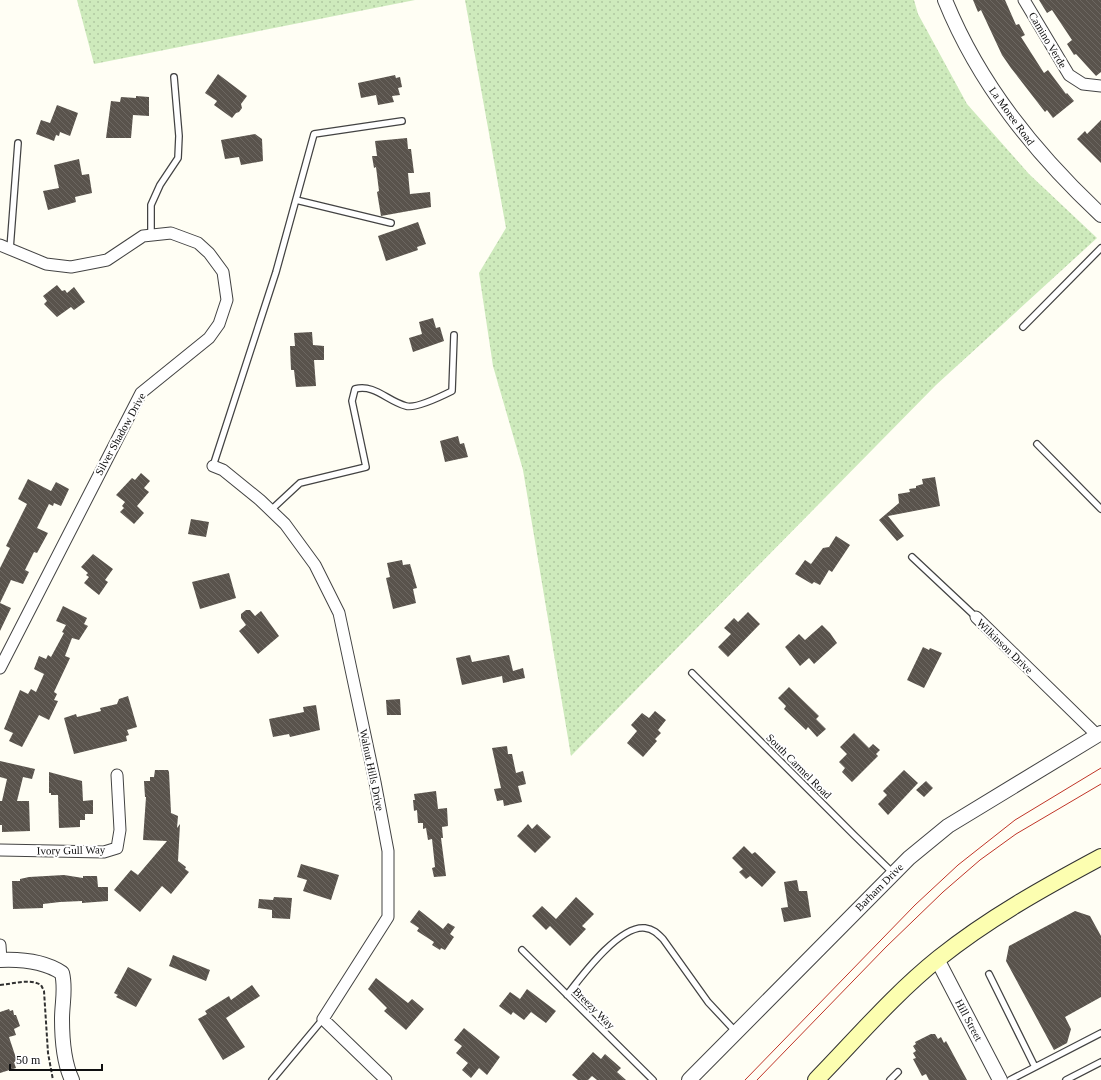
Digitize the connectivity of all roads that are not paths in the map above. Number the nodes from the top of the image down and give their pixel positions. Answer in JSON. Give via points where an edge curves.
{"nodes":[{"id":1,"x":945,"y":0,"type":"edge"},
{"id":2,"x":1024,"y":0,"type":"edge"},
{"id":3,"x":174,"y":77,"type":"dead end"},
{"id":4,"x":1099,"y":86,"type":"edge"},
{"id":5,"x":402,"y":121,"type":"dead end"},
{"id":6,"x":18,"y":143,"type":"dead end"},
{"id":7,"x":296,"y":200,"type":"junction"},
{"id":8,"x":1101,"y":215,"type":"edge"},
{"id":9,"x":391,"y":223,"type":"dead end"},
{"id":10,"x":151,"y":235,"type":"junction"},
{"id":11,"x":5,"y":247,"type":"edge"},
{"id":12,"x":1101,"y":248,"type":"edge"},
{"id":13,"x":1024,"y":327,"type":"dead end"},
{"id":14,"x":454,"y":335,"type":"dead end"},
{"id":15,"x":1037,"y":444,"type":"dead end"},
{"id":16,"x":213,"y":466,"type":"joint"},
{"id":17,"x":1101,"y":509,"type":"edge"},
{"id":18,"x":271,"y":510,"type":"junction"},
{"id":19,"x":912,"y":557,"type":"dead end"},
{"id":20,"x":976,"y":617,"type":"joint"},
{"id":21,"x":0,"y":668,"type":"edge"},
{"id":22,"x":692,"y":673,"type":"dead end"},
{"id":23,"x":1099,"y":734,"type":"edge"},
{"id":24,"x":117,"y":775,"type":"dead end"},
{"id":25,"x":0,"y":850,"type":"edge"},
{"id":26,"x":1101,"y":857,"type":"edge"},
{"id":27,"x":894,"y":873,"type":"junction"},
{"id":28,"x":0,"y":945,"type":"edge"},
{"id":29,"x":522,"y":950,"type":"dead end"},
{"id":30,"x":937,"y":959,"type":"junction"},
{"id":31,"x":1,"y":960,"type":"edge"},
{"id":32,"x":988,"y":974,"type":"dead end"},
{"id":33,"x":567,"y":995,"type":"junction"},
{"id":34,"x":323,"y":1018,"type":"junction"},
{"id":35,"x":736,"y":1032,"type":"junction"},
{"id":36,"x":1101,"y":1033,"type":"edge"},
{"id":37,"x":1101,"y":1062,"type":"edge"},
{"id":38,"x":1035,"y":1067,"type":"junction"},
{"id":39,"x":898,"y":1072,"type":"dead end"},
{"id":40,"x":72,"y":1080,"type":"edge"},
{"id":41,"x":272,"y":1080,"type":"edge"},
{"id":42,"x":386,"y":1080,"type":"edge"},
{"id":43,"x":653,"y":1080,"type":"edge"},
{"id":44,"x":689,"y":1080,"type":"edge"},
{"id":45,"x":816,"y":1080,"type":"edge"},
{"id":46,"x":890,"y":1080,"type":"edge"},
{"id":47,"x":1000,"y":1080,"type":"edge"},
{"id":48,"x":1010,"y":1080,"type":"edge"},
{"id":49,"x":1066,"y":1080,"type":"edge"}],
"edges":[{"from":1,"to":8,"type":"street","name":"La Moree Road","via":[[971,54],[1016,124],[1042,156]]},
{"from":2,"to":4,"type":"street","name":"Camino Verde","via":[[1070,75],[1083,84]]},
{"from":3,"to":10,"type":"lane","via":[[179,136],[178,158],[160,185],[151,205]]},
{"from":5,"to":7,"type":"lane","via":[[314,134]]},
{"from":6,"to":11,"type":"lane"},
{"from":7,"to":9,"type":"lane"},
{"from":7,"to":16,"type":"lane","via":[[276,272]]},
{"from":10,"to":11,"type":"street","name":"Silver Shadow Drive","via":[[143,236],[107,260],[71,268],[46,264]]},
{"from":10,"to":21,"type":"street","name":"Silver Shadow Drive","via":[[171,233],[198,243],[209,253],[222,272],[227,300],[219,324],[208,338],[140,393]]},
{"from":12,"to":13,"type":"lane"},
{"from":14,"to":18,"type":"lane","via":[[452,391],[435,400],[407,406],[365,387],[354,390],[352,401],[366,467],[300,483]]},
{"from":15,"to":17,"type":"lane"},
{"from":16,"to":18,"type":"street","name":"Walnut Hills Drive","via":[[223,470]]},
{"from":18,"to":34,"type":"street","name":"Walnut Hills Drive","via":[[285,524],[315,565],[339,613],[388,851],[388,918]]},
{"from":19,"to":20,"type":"lane","name":"Wilkinson Drive"},
{"from":20,"to":23,"type":"street","name":"Wilkinson Drive"},
{"from":22,"to":27,"type":"lane","name":"South Carmel Road"},
{"from":23,"to":27,"type":"street","name":"Barham Drive","via":[[948,826]]},
{"from":24,"to":25,"type":"street","name":"Ivory Gull Way","via":[[120,830],[117,848],[104,852]]},
{"from":26,"to":30,"type":"main road","via":[[1022,900]]},
{"from":27,"to":35,"type":"street","name":"Barham Drive"},
{"from":28,"to":31,"type":"street"},
{"from":29,"to":33,"type":"lane","name":"Breezy Way"},
{"from":30,"to":45,"type":"main road"},
{"from":30,"to":47,"type":"street","name":"Hill Street"},
{"from":31,"to":40,"type":"street","via":[[25,960],[50,965],[62,973],[65,985],[62,1020],[68,1071]]},
{"from":32,"to":38,"type":"lane"},
{"from":33,"to":35,"type":"lane","via":[[617,939],[632,930],[643,928],[654,931],[663,939],[708,1002]]},
{"from":33,"to":43,"type":"lane","name":"Breezy Way"},
{"from":34,"to":41,"type":"lane"},
{"from":34,"to":42,"type":"street"},
{"from":35,"to":44,"type":"street","name":"Barham Drive"},
{"from":36,"to":38,"type":"lane"},
{"from":37,"to":49,"type":"lane"},
{"from":38,"to":48,"type":"lane"},
{"from":39,"to":46,"type":"lane"}]}
